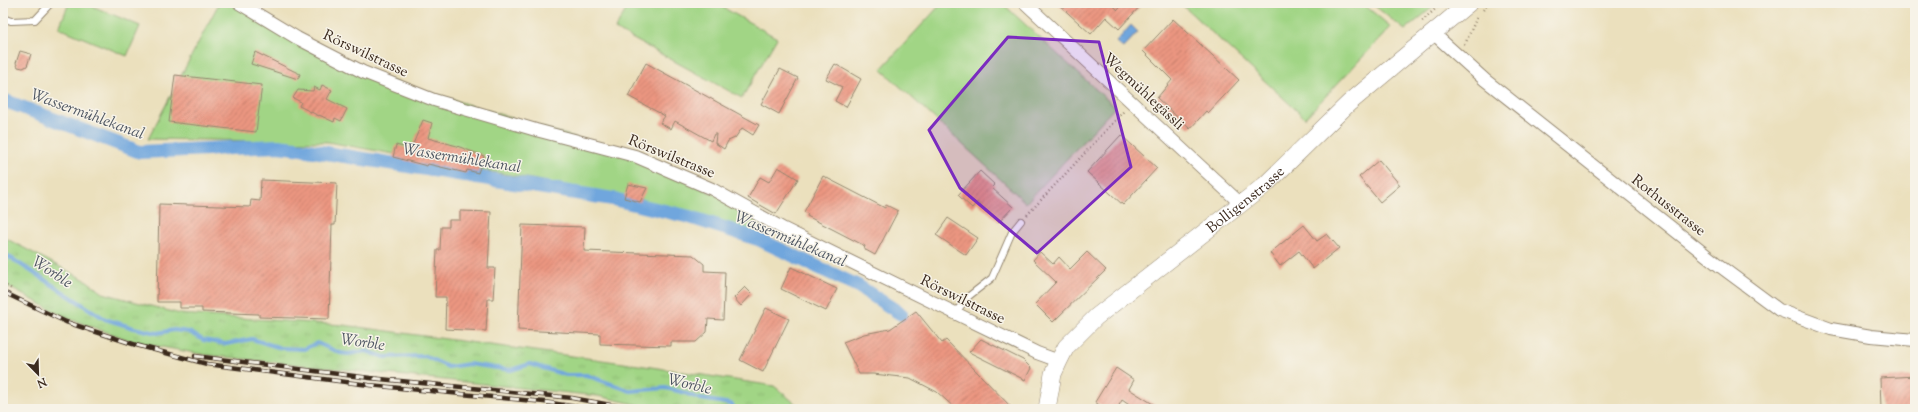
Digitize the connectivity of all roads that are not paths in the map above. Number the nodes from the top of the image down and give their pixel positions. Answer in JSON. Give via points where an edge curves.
{"nodes":[{"id":1,"x":51,"y":3,"type":"edge"},
{"id":2,"x":239,"y":3,"type":"edge"},
{"id":3,"x":1025,"y":3,"type":"edge"},
{"id":4,"x":1469,"y":3,"type":"edge"},
{"id":5,"x":3,"y":18,"type":"edge"},
{"id":6,"x":1433,"y":33,"type":"junction"},
{"id":7,"x":1241,"y":204,"type":"junction"},
{"id":8,"x":1021,"y":221,"type":"road end"},
{"id":9,"x":956,"y":313,"type":"junction"},
{"id":10,"x":1915,"y":340,"type":"edge"},
{"id":11,"x":1058,"y":361,"type":"junction"},
{"id":12,"x":1047,"y":409,"type":"edge"}],
"edges":[{"from":1,"to":5,"type":"lane","via":[[35,20]]},
{"from":2,"to":9,"type":"street","name":"Rörswilstrasse","via":[[297,38],[363,72],[434,100],[635,156],[712,189],[784,229]]},
{"from":3,"to":7,"type":"street","name":"Wegmühlegässli"},
{"from":4,"to":6,"type":"main road","name":"Bolligenstrasse"},
{"from":6,"to":7,"type":"main road","name":"Bolligenstrasse","via":[[1349,103],[1265,185]]},
{"from":6,"to":10,"type":"street","name":"Rothusstrasse","via":[[1485,80],[1779,310],[1831,329]]},
{"from":7,"to":11,"type":"main road","name":"Bolligenstrasse","via":[[1096,317],[1066,347]]},
{"from":8,"to":9,"type":"lane","via":[[1012,232],[992,278],[969,296]]},
{"from":9,"to":11,"type":"street","name":"Rörswilstrasse"},
{"from":11,"to":12,"type":"main road","name":"Bolligenstrasse"}]}
